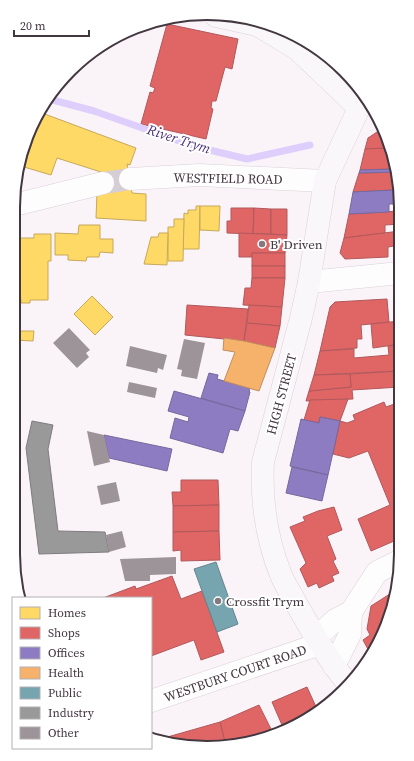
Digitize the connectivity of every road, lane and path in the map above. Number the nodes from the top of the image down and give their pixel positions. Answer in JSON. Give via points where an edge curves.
{"nodes":[{"id":1,"x":261,"y":28,"type":"edge"},
{"id":2,"x":359,"y":98,"type":"edge"},
{"id":3,"x":361,"y":102,"type":"edge"},
{"id":4,"x":130,"y":180,"type":"tunnel mouth"},
{"id":5,"x":325,"y":181,"type":"junction"},
{"id":6,"x":103,"y":183,"type":"tunnel mouth"},
{"id":7,"x":20,"y":204,"type":"edge"},
{"id":8,"x":394,"y":274,"type":"edge"},
{"id":9,"x":308,"y":282,"type":"junction"},
{"id":10,"x":394,"y":564,"type":"edge"},
{"id":11,"x":351,"y":612,"type":"junction"},
{"id":12,"x":318,"y":641,"type":"junction"},
{"id":13,"x":341,"y":678,"type":"edge"},
{"id":14,"x":152,"y":701,"type":"edge"}],
"edges":[{"from":1,"to":2,"type":"main road","via":[[297,49]]},
{"from":3,"to":5,"type":"main road","name":"HIGH STREET"},
{"from":4,"to":5,"type":"street","name":"WESTFIELD ROAD","via":[[199,175]]},
{"from":5,"to":9,"type":"main road","name":"HIGH STREET"},
{"from":6,"to":7,"type":"street"},
{"from":8,"to":9,"type":"street"},
{"from":9,"to":12,"type":"main road","name":"HIGH STREET","via":[[263,462],[263,472],[269,536],[282,576]]},
{"from":10,"to":11,"type":"street","via":[[377,572]]},
{"from":11,"to":12,"type":"street","via":[[335,620]]},
{"from":11,"to":13,"type":"street","via":[[350,634]]},
{"from":12,"to":13,"type":"main road","name":"HIGH STREET"},
{"from":12,"to":14,"type":"street","name":"WESTBURY COURT ROAD"}]}
